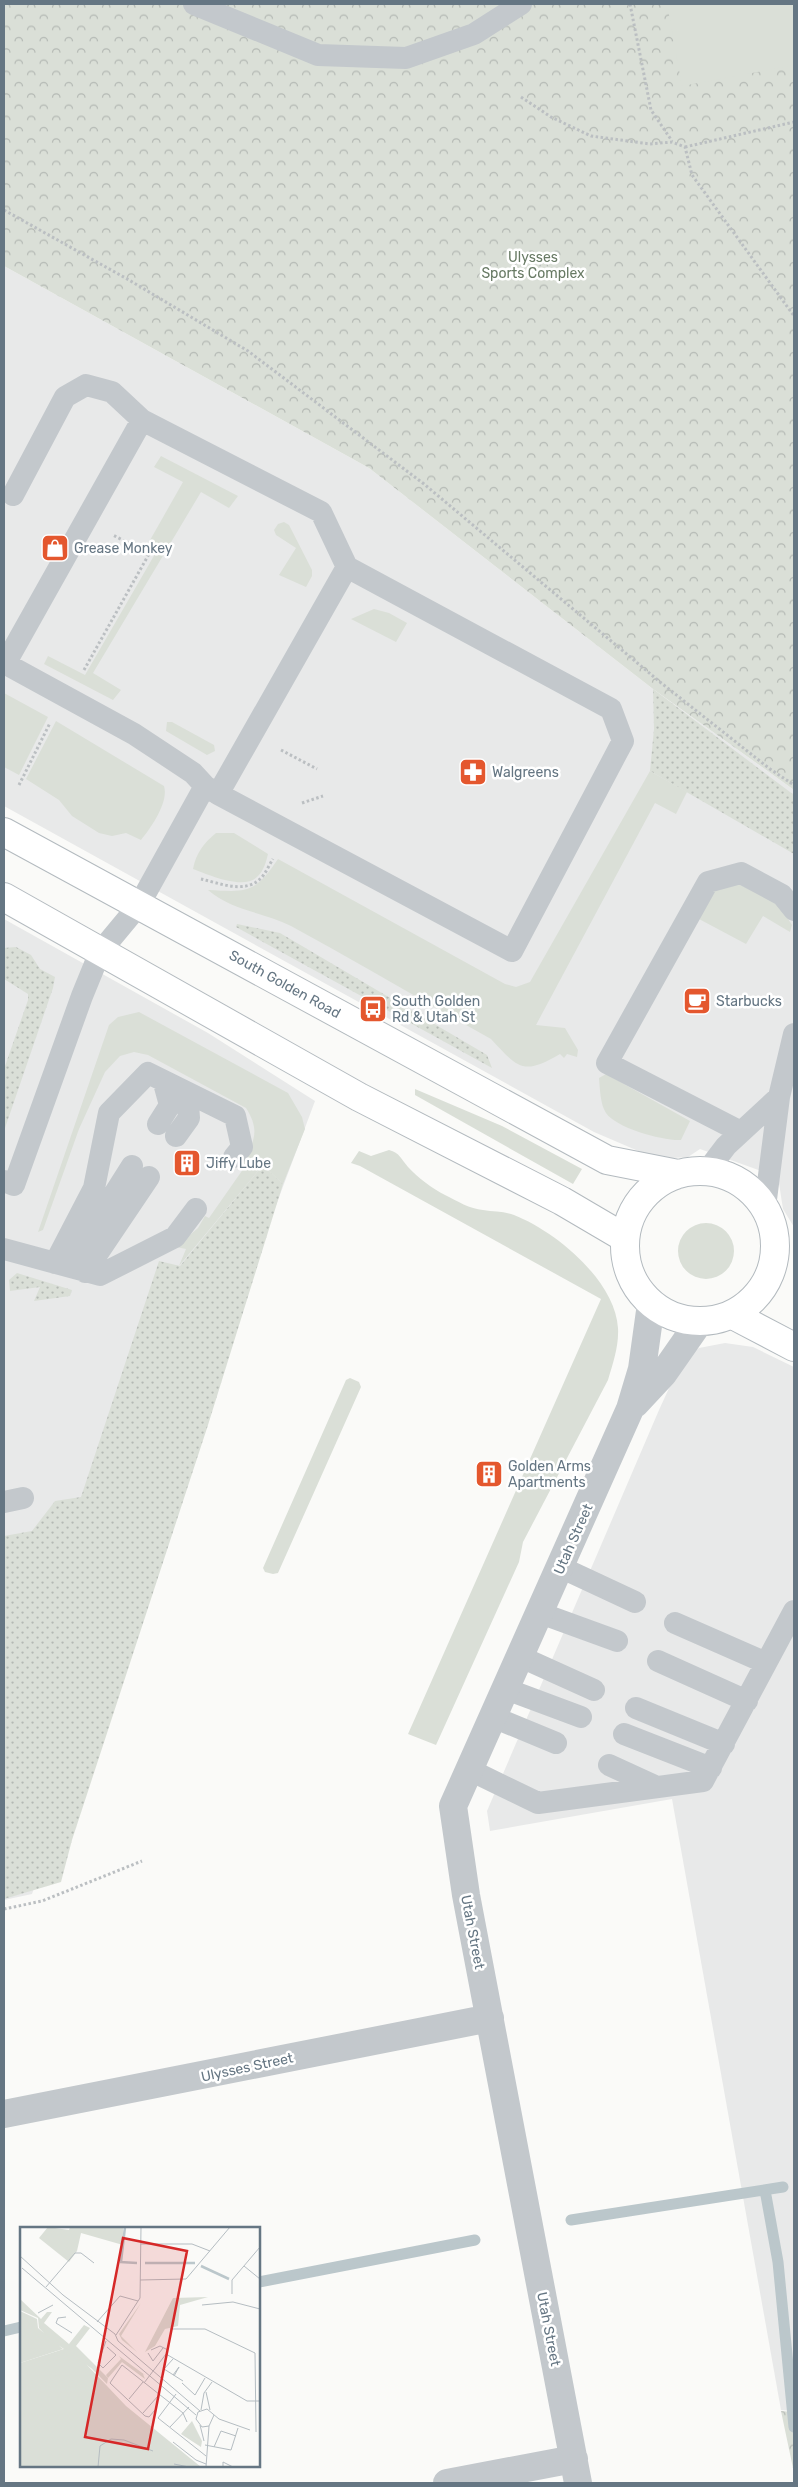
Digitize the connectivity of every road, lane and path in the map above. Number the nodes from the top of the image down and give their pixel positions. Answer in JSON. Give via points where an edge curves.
{"nodes":[{"id":1,"x":194,"y":4,"type":"edge"},
{"id":2,"x":520,"y":4,"type":"edge"},
{"id":3,"x":630,"y":4,"type":"edge"},
{"id":4,"x":521,"y":97,"type":"dead end"},
{"id":5,"x":794,"y":122,"type":"edge"},
{"id":6,"x":672,"y":142,"type":"junction"},
{"id":7,"x":685,"y":147,"type":"junction"},
{"id":8,"x":4,"y":210,"type":"edge"},
{"id":9,"x":794,"y":316,"type":"edge"},
{"id":10,"x":142,"y":420,"type":"junction"},
{"id":11,"x":13,"y":495,"type":"dead end"},
{"id":12,"x":347,"y":567,"type":"junction"},
{"id":13,"x":4,"y":664,"type":"edge"},
{"id":14,"x":251,"y":735,"type":"junction"},
{"id":15,"x":317,"y":769,"type":"dead end"},
{"id":16,"x":794,"y":785,"type":"edge"},
{"id":17,"x":212,"y":790,"type":"junction"},
{"id":18,"x":324,"y":796,"type":"dead end"},
{"id":19,"x":4,"y":832,"type":"edge"},
{"id":20,"x":286,"y":832,"type":"junction"},
{"id":21,"x":201,"y":879,"type":"dead end"},
{"id":22,"x":4,"y":897,"type":"edge"},
{"id":23,"x":139,"y":905,"type":"junction"},
{"id":24,"x":794,"y":910,"type":"edge"},
{"id":25,"x":100,"y":952,"type":"junction"},
{"id":26,"x":794,"y":1034,"type":"edge"},
{"id":27,"x":164,"y":1083,"type":"junction"},
{"id":28,"x":188,"y":1093,"type":"junction"},
{"id":29,"x":779,"y":1097,"type":"junction"},
{"id":30,"x":740,"y":1132,"type":"junction"},
{"id":31,"x":234,"y":1157,"type":"dead end"},
{"id":32,"x":140,"y":1171,"type":"dead end"},
{"id":33,"x":707,"y":1171,"type":"junction"},
{"id":34,"x":678,"y":1174,"type":"junction"},
{"id":35,"x":4,"y":1181,"type":"edge"},
{"id":36,"x":196,"y":1209,"type":"dead end"},
{"id":37,"x":778,"y":1228,"type":"edge"},
{"id":38,"x":625,"y":1238,"type":"junction"},
{"id":39,"x":4,"y":1249,"type":"edge"},
{"id":40,"x":77,"y":1269,"type":"junction"},
{"id":41,"x":651,"y":1304,"type":"junction"},
{"id":42,"x":733,"y":1315,"type":"junction"},
{"id":43,"x":700,"y":1322,"type":"junction"},
{"id":44,"x":794,"y":1348,"type":"edge"},
{"id":45,"x":630,"y":1409,"type":"junction"},
{"id":46,"x":560,"y":1567,"type":"junction"},
{"id":47,"x":635,"y":1602,"type":"dead end"},
{"id":48,"x":794,"y":1611,"type":"edge"},
{"id":49,"x":540,"y":1613,"type":"junction"},
{"id":50,"x":675,"y":1623,"type":"dead end"},
{"id":51,"x":617,"y":1641,"type":"dead end"},
{"id":52,"x":521,"y":1656,"type":"junction"},
{"id":53,"x":658,"y":1660,"type":"dead end"},
{"id":54,"x":766,"y":1663,"type":"junction"},
{"id":55,"x":506,"y":1689,"type":"junction"},
{"id":56,"x":594,"y":1690,"type":"dead end"},
{"id":57,"x":746,"y":1701,"type":"junction"},
{"id":58,"x":636,"y":1708,"type":"dead end"},
{"id":59,"x":493,"y":1717,"type":"junction"},
{"id":60,"x":581,"y":1717,"type":"dead end"},
{"id":61,"x":624,"y":1734,"type":"dead end"},
{"id":62,"x":556,"y":1743,"type":"dead end"},
{"id":63,"x":724,"y":1744,"type":"junction"},
{"id":64,"x":609,"y":1765,"type":"dead end"},
{"id":65,"x":711,"y":1768,"type":"junction"},
{"id":66,"x":470,"y":1770,"type":"junction"},
{"id":67,"x":658,"y":1787,"type":"junction"},
{"id":68,"x":142,"y":1861,"type":"dead end"},
{"id":69,"x":4,"y":1909,"type":"edge"},
{"id":70,"x":490,"y":2018,"type":"junction"},
{"id":71,"x":4,"y":2114,"type":"edge"},
{"id":72,"x":576,"y":2471,"type":"edge"},
{"id":73,"x":447,"y":2483,"type":"edge"}],
"edges":[{"from":1,"to":2,"type":"lane","via":[[318,56],[406,58],[474,34]]},
{"from":3,"to":6,"type":"path","via":[[651,110]]},
{"from":4,"to":6,"type":"path","via":[[551,118],[591,136],[650,144]]},
{"from":5,"to":7,"type":"path"},
{"from":6,"to":7,"type":"path"},
{"from":7,"to":9,"type":"path","via":[[692,175]]},
{"from":8,"to":16,"type":"path","via":[[248,350],[424,484],[660,682]]},
{"from":10,"to":11,"type":"lane","via":[[112,392],[86,385],[64,397]]},
{"from":10,"to":12,"type":"lane","via":[[321,512]]},
{"from":10,"to":13,"type":"lane"},
{"from":12,"to":14,"type":"lane"},
{"from":12,"to":20,"type":"lane","via":[[611,709],[623,740],[512,951]]},
{"from":13,"to":17,"type":"lane","via":[[134,734],[193,773]]},
{"from":14,"to":15,"type":"path"},
{"from":14,"to":17,"type":"lane"},
{"from":17,"to":20,"type":"lane"},
{"from":17,"to":23,"type":"lane"},
{"from":18,"to":20,"type":"path","via":[[298,804]]},
{"from":19,"to":23,"type":"main road","name":"South Golden Road"},
{"from":20,"to":21,"type":"path","via":[[260,879],[250,885],[234,887]]},
{"from":22,"to":25,"type":"main road"},
{"from":23,"to":25,"type":"lane"},
{"from":23,"to":34,"type":"main road","name":"South Golden Road","via":[[607,1160]]},
{"from":24,"to":30,"type":"lane","via":[[782,894],[741,872],[708,882],[607,1063]]},
{"from":25,"to":35,"type":"lane","via":[[14,1185]]},
{"from":25,"to":38,"type":"main road","via":[[359,1097],[562,1201]]},
{"from":26,"to":29,"type":"lane"},
{"from":27,"to":28,"type":"lane"},
{"from":27,"to":28,"type":"lane","via":[[170,1106],[167,1130],[189,1118]]},
{"from":27,"to":40,"type":"lane","via":[[148,1073],[109,1114]]},
{"from":28,"to":31,"type":"lane","via":[[235,1116],[242,1147]]},
{"from":29,"to":30,"type":"lane"},
{"from":29,"to":37,"type":"lane"},
{"from":30,"to":33,"type":"lane"},
{"from":32,"to":40,"type":"lane"},
{"from":33,"to":34,"type":"main road"},
{"from":33,"to":37,"type":"main road","via":[[738,1180],[756,1195]]},
{"from":34,"to":38,"type":"main road","via":[[656,1185],[632,1213]]},
{"from":36,"to":40,"type":"lane","via":[[175,1237]]},
{"from":37,"to":42,"type":"main road","via":[[774,1262],[764,1286]]},
{"from":38,"to":41,"type":"main road","via":[[625,1255],[633,1282]]},
{"from":39,"to":40,"type":"lane"},
{"from":41,"to":43,"type":"main road","via":[[671,1316]]},
{"from":41,"to":45,"type":"street","name":"Utah Street","via":[[642,1369]]},
{"from":42,"to":43,"type":"main road"},
{"from":42,"to":44,"type":"main road"},
{"from":43,"to":45,"type":"street","name":"Utah Street","via":[[663,1374]]},
{"from":45,"to":46,"type":"street","name":"Utah Street"},
{"from":46,"to":47,"type":"lane"},
{"from":46,"to":49,"type":"street","name":"Utah Street"},
{"from":48,"to":54,"type":"lane"},
{"from":49,"to":51,"type":"lane"},
{"from":49,"to":52,"type":"street","name":"Utah Street"},
{"from":50,"to":54,"type":"lane"},
{"from":52,"to":55,"type":"street","name":"Utah Street"},
{"from":52,"to":56,"type":"lane"},
{"from":53,"to":57,"type":"lane"},
{"from":54,"to":57,"type":"lane"},
{"from":55,"to":59,"type":"street","name":"Utah Street"},
{"from":55,"to":60,"type":"lane"},
{"from":57,"to":63,"type":"lane"},
{"from":58,"to":63,"type":"lane"},
{"from":59,"to":62,"type":"lane"},
{"from":59,"to":66,"type":"street","name":"Utah Street"},
{"from":61,"to":65,"type":"lane"},
{"from":63,"to":65,"type":"lane"},
{"from":64,"to":67,"type":"lane"},
{"from":65,"to":67,"type":"lane","via":[[703,1781]]},
{"from":66,"to":67,"type":"lane","via":[[538,1803]]},
{"from":66,"to":70,"type":"street","name":"Utah Street","via":[[453,1806]]},
{"from":68,"to":69,"type":"path","via":[[42,1901]]},
{"from":70,"to":71,"type":"street","name":"Ulysses Street"},
{"from":70,"to":72,"type":"street","name":"Utah Street"},
{"from":72,"to":73,"type":"street"}]}
